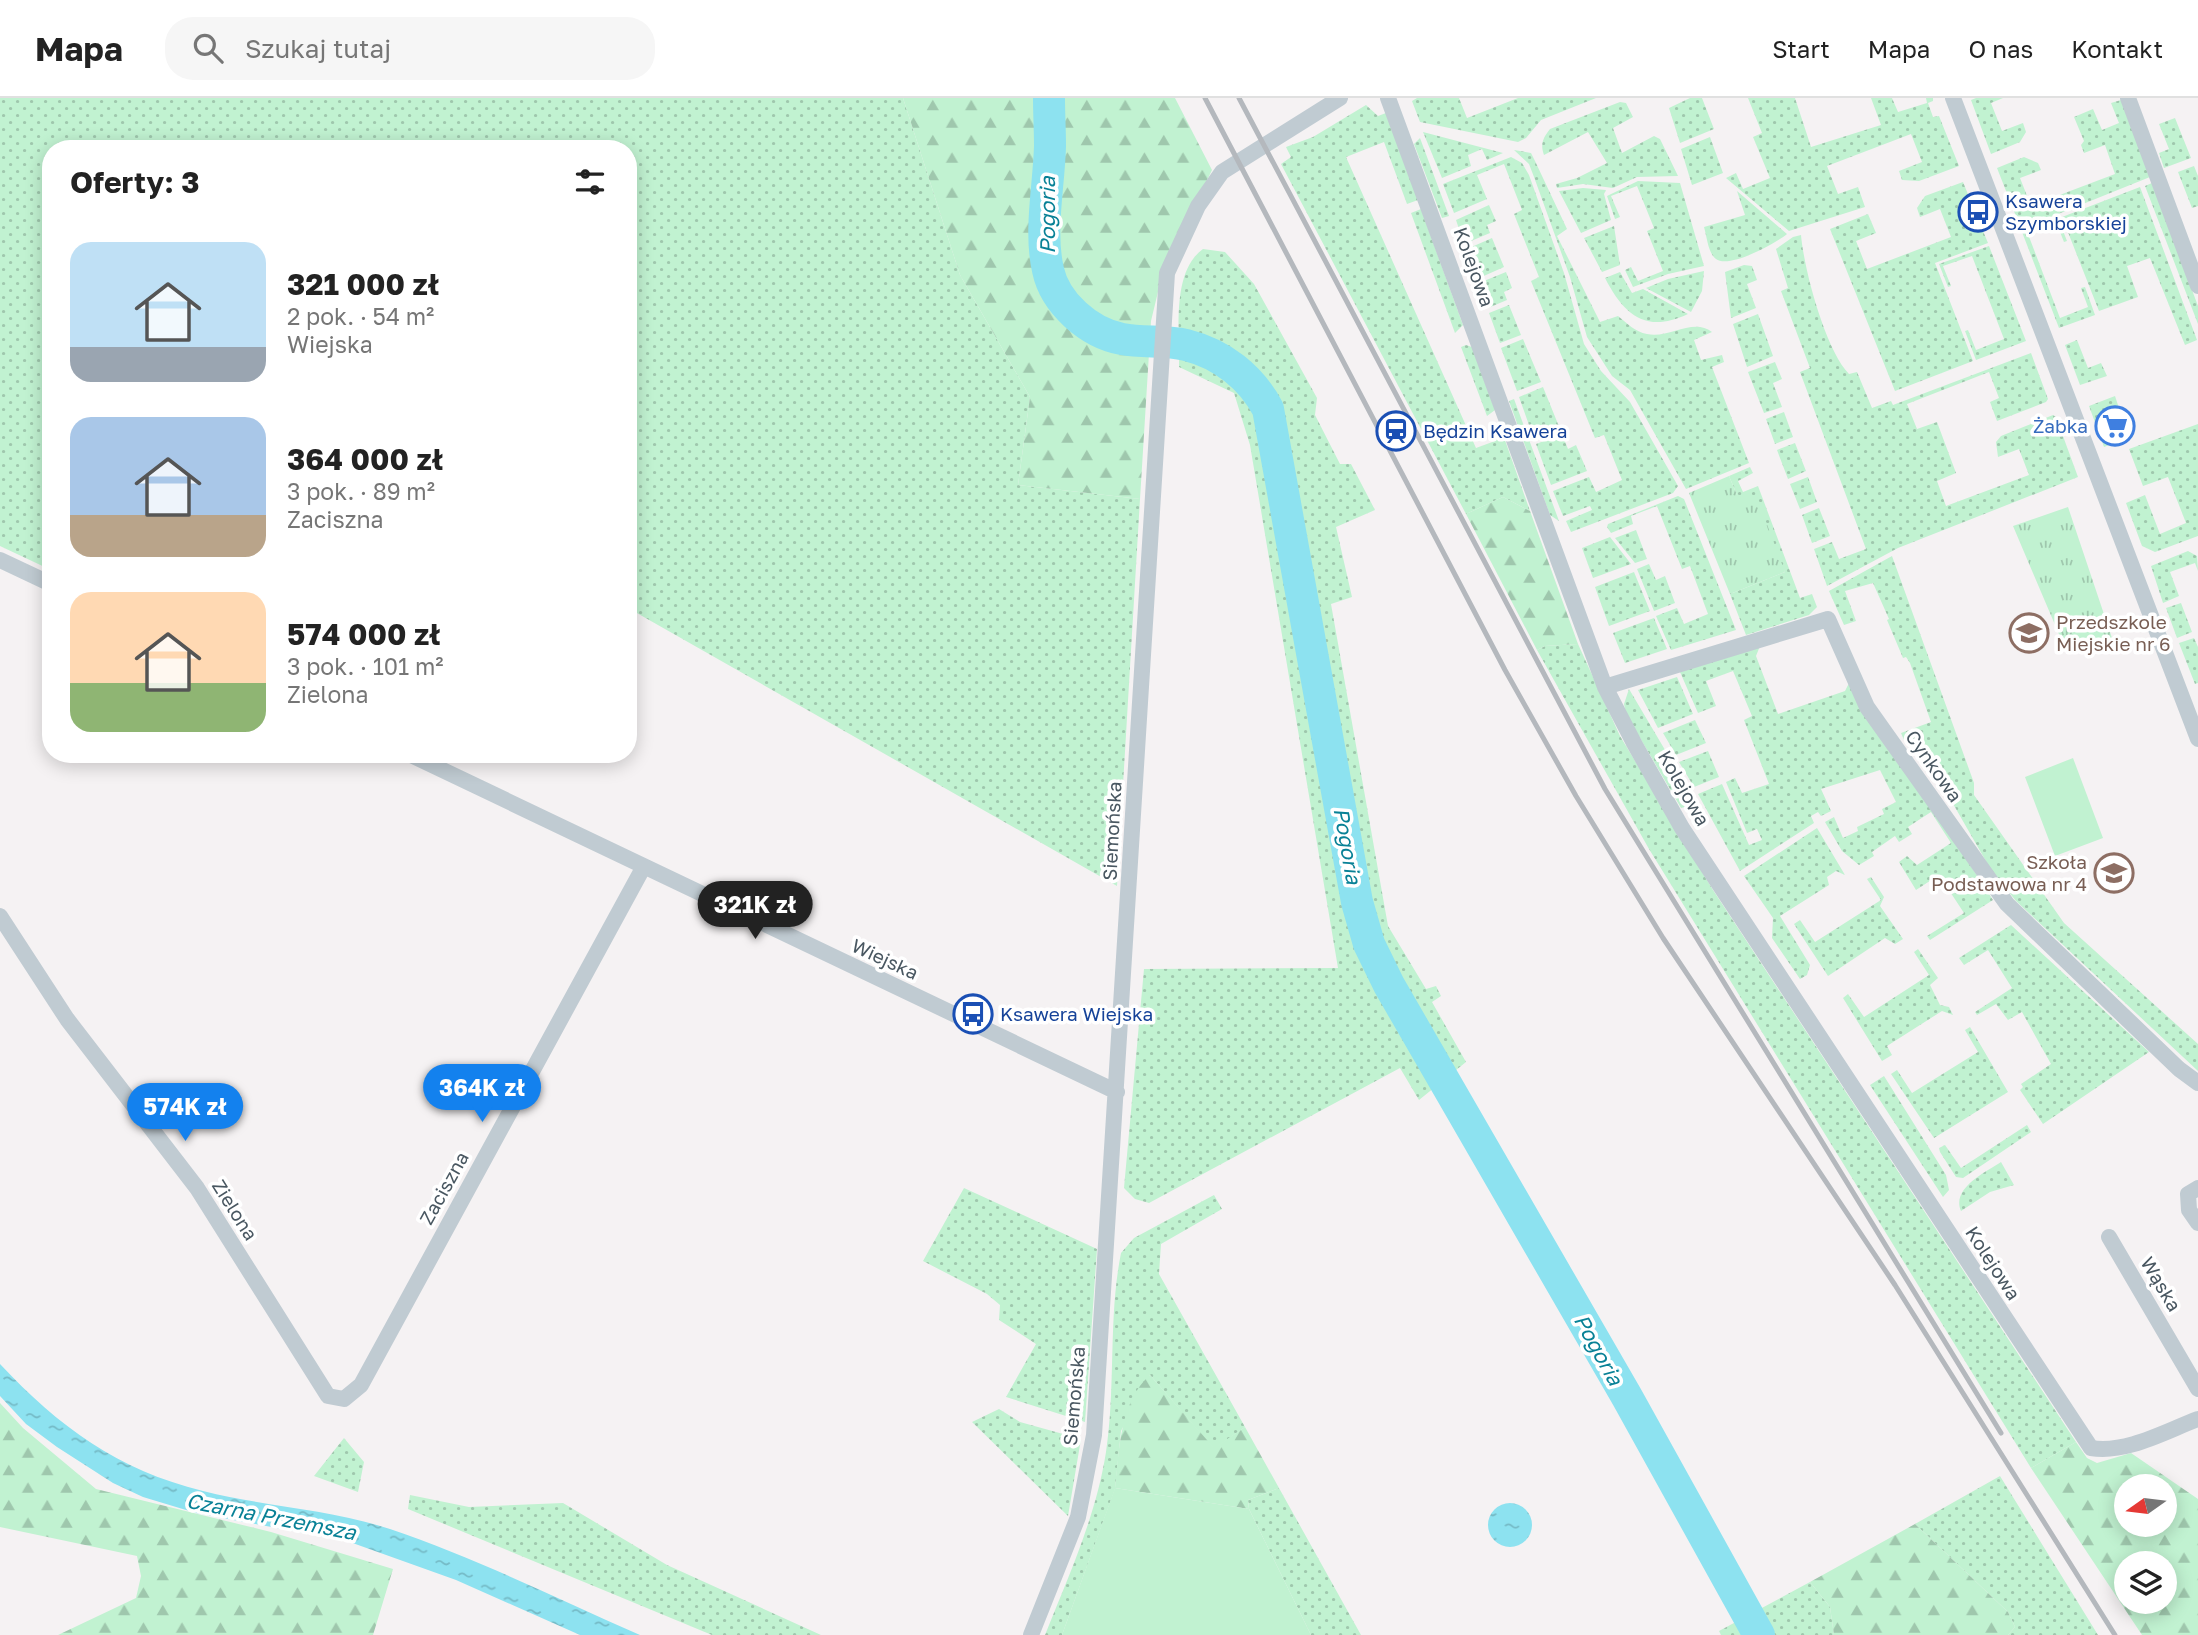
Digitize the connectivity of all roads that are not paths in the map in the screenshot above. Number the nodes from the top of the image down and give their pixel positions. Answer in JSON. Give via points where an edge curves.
{"nodes":[{"id":1,"x":1340,"y":98,"type":"edge"},
{"id":2,"x":1388,"y":98,"type":"edge"},
{"id":3,"x":1953,"y":98,"type":"edge"},
{"id":4,"x":2128,"y":98,"type":"edge"},
{"id":5,"x":2198,"y":286,"type":"edge"},
{"id":6,"x":0,"y":560,"type":"edge"},
{"id":7,"x":42,"y":580,"type":"edge"},
{"id":8,"x":1605,"y":687,"type":"junction"},
{"id":9,"x":2198,"y":739,"type":"edge"},
{"id":10,"x":427,"y":763,"type":"edge"},
{"id":11,"x":643,"y":868,"type":"junction"},
{"id":12,"x":0,"y":916,"type":"edge"},
{"id":13,"x":2198,"y":1083,"type":"edge"},
{"id":14,"x":1117,"y":1092,"type":"junction"},
{"id":15,"x":2198,"y":1188,"type":"edge"},
{"id":16,"x":2198,"y":1223,"type":"edge"},
{"id":17,"x":2109,"y":1237,"type":"dead end"},
{"id":18,"x":2198,"y":1389,"type":"edge"},
{"id":19,"x":328,"y":1396,"type":"joint"},
{"id":20,"x":2198,"y":1419,"type":"edge"},
{"id":21,"x":1031,"y":1635,"type":"edge"}],
"edges":[{"from":1,"to":14,"type":"street","name":"Siemońska","via":[[1229,166],[1198,206],[1167,273]]},
{"from":2,"to":8,"type":"street","name":"Kolejowa"},
{"from":3,"to":9,"type":"street"},
{"from":4,"to":5,"type":"street"},
{"from":6,"to":7,"type":"street"},
{"from":8,"to":13,"type":"street","name":"Cynkowa","via":[[1828,619],[1867,707],[2007,904]]},
{"from":8,"to":20,"type":"street","name":"Kolejowa","via":[[1682,828],[2078,1432],[2091,1448],[2104,1450]]},
{"from":10,"to":11,"type":"street","name":"Wiejska"},
{"from":11,"to":14,"type":"street","name":"Wiejska"},
{"from":11,"to":19,"type":"street","name":"Zaciszna","via":[[361,1385],[344,1399]]},
{"from":12,"to":19,"type":"street","name":"Zielona","via":[[67,1019],[197,1188]]},
{"from":14,"to":21,"type":"street","name":"Siemońska","via":[[1094,1435],[1078,1517]]},
{"from":15,"to":16,"type":"street","via":[[2188,1194],[2189,1209]]},
{"from":17,"to":18,"type":"street","name":"Wąska"}]}
